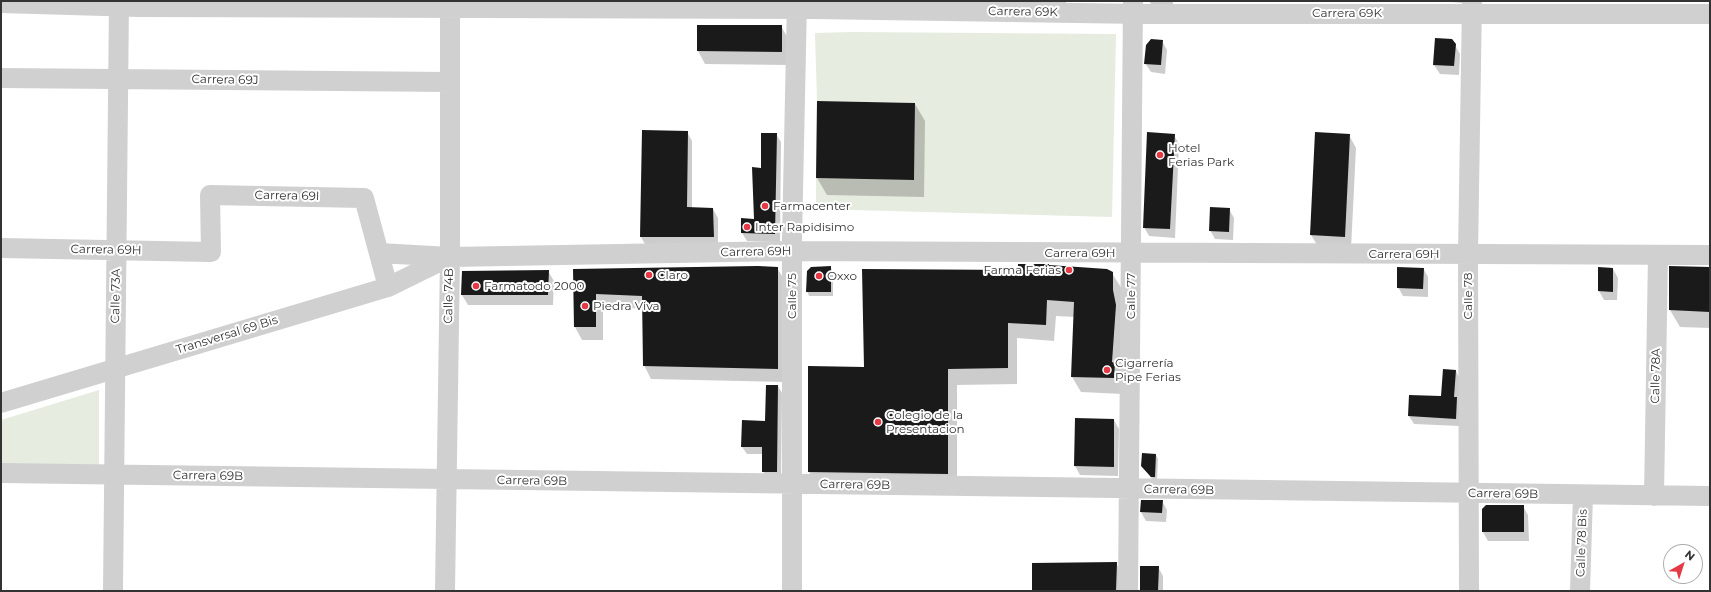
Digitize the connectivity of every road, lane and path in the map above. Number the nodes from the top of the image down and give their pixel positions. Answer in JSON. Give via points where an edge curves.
{"nodes":[{"id":1,"x":1,"y":3,"type":"edge"},
{"id":2,"x":119,"y":4,"type":"edge"},
{"id":3,"x":450,"y":5,"type":"edge"},
{"id":4,"x":797,"y":5,"type":"edge"},
{"id":5,"x":1133,"y":7,"type":"edge"},
{"id":6,"x":1472,"y":7,"type":"edge"},
{"id":7,"x":1710,"y":14,"type":"edge"},
{"id":8,"x":1,"y":78,"type":"edge"},
{"id":9,"x":118,"y":80,"type":"junction"},
{"id":10,"x":449,"y":82,"type":"junction"},
{"id":11,"x":1,"y":248,"type":"edge"},
{"id":12,"x":116,"y":250,"type":"junction"},
{"id":13,"x":792,"y":251,"type":"junction"},
{"id":14,"x":211,"y":252,"type":"joint"},
{"id":15,"x":379,"y":253,"type":"junction"},
{"id":16,"x":1131,"y":253,"type":"junction"},
{"id":17,"x":1468,"y":254,"type":"junction"},
{"id":18,"x":1658,"y":255,"type":"junction"},
{"id":19,"x":1710,"y":255,"type":"edge"},
{"id":20,"x":450,"y":257,"type":"junction"},
{"id":21,"x":388,"y":287,"type":"junction"},
{"id":22,"x":115,"y":368,"type":"junction"},
{"id":23,"x":1,"y":403,"type":"edge"},
{"id":24,"x":1,"y":474,"type":"edge"},
{"id":25,"x":114,"y":475,"type":"junction"},
{"id":26,"x":445,"y":479,"type":"junction"},
{"id":27,"x":792,"y":484,"type":"junction"},
{"id":28,"x":1129,"y":489,"type":"junction"},
{"id":29,"x":1468,"y":493,"type":"junction"},
{"id":30,"x":1583,"y":495,"type":"junction"},
{"id":31,"x":1654,"y":496,"type":"junction"},
{"id":32,"x":1710,"y":496,"type":"edge"},
{"id":33,"x":113,"y":591,"type":"edge"},
{"id":34,"x":445,"y":591,"type":"edge"},
{"id":35,"x":792,"y":591,"type":"edge"},
{"id":36,"x":1128,"y":591,"type":"edge"},
{"id":37,"x":1469,"y":591,"type":"edge"},
{"id":38,"x":1580,"y":591,"type":"edge"}],
"edges":[{"from":1,"to":2,"type":"street","name":"Carrera 69K"},
{"from":2,"to":3,"type":"street","name":"Carrera 69K"},
{"from":2,"to":9,"type":"street","name":"Calle 73A"},
{"from":3,"to":4,"type":"street","name":"Carrera 69K"},
{"from":3,"to":10,"type":"street","name":"Calle 74B"},
{"from":4,"to":5,"type":"street","name":"Carrera 69K"},
{"from":4,"to":13,"type":"street","name":"Calle 75"},
{"from":5,"to":6,"type":"street","name":"Carrera 69K"},
{"from":5,"to":16,"type":"street","name":"Calle 77"},
{"from":6,"to":7,"type":"street","name":"Carrera 69K"},
{"from":6,"to":17,"type":"street","name":"Calle 78"},
{"from":8,"to":9,"type":"street","name":"Carrera 69J"},
{"from":9,"to":10,"type":"street","name":"Carrera 69J"},
{"from":9,"to":12,"type":"street","name":"Calle 73A"},
{"from":10,"to":20,"type":"street","name":"Calle 74B"},
{"from":11,"to":12,"type":"street","name":"Carrera 69H"},
{"from":12,"to":14,"type":"street","name":"Carrera 69H"},
{"from":12,"to":22,"type":"street","name":"Calle 73A"},
{"from":13,"to":16,"type":"street","name":"Carrera 69H"},
{"from":13,"to":20,"type":"street","name":"Carrera 69H"},
{"from":13,"to":27,"type":"street","name":"Calle 75"},
{"from":14,"to":15,"type":"street","name":"Carrera 69I","via":[[210,195],[364,198]]},
{"from":15,"to":20,"type":"street"},
{"from":15,"to":21,"type":"street"},
{"from":16,"to":17,"type":"street","name":"Carrera 69H"},
{"from":16,"to":28,"type":"street","name":"Calle 77"},
{"from":17,"to":18,"type":"street","name":"Carrera 69H"},
{"from":17,"to":29,"type":"street","name":"Calle 78"},
{"from":18,"to":19,"type":"street","name":"Carrera 69H"},
{"from":18,"to":31,"type":"street","name":"Calle 78A"},
{"from":20,"to":21,"type":"street","name":"Transversal 69 Bis"},
{"from":20,"to":26,"type":"street","name":"Calle 74B"},
{"from":21,"to":22,"type":"street","name":"Transversal 69 Bis"},
{"from":22,"to":23,"type":"street","name":"Transversal 69 Bis"},
{"from":22,"to":25,"type":"street","name":"Calle 73A"},
{"from":24,"to":25,"type":"street","name":"Carrera 69B"},
{"from":25,"to":26,"type":"street","name":"Carrera 69B"},
{"from":25,"to":33,"type":"street","name":"Calle 73A"},
{"from":26,"to":27,"type":"street","name":"Carrera 69B"},
{"from":26,"to":34,"type":"street","name":"Calle 74B"},
{"from":27,"to":28,"type":"street","name":"Carrera 69B"},
{"from":27,"to":35,"type":"street","name":"Calle 75"},
{"from":28,"to":29,"type":"street","name":"Carrera 69B"},
{"from":28,"to":36,"type":"street","name":"Calle 77"},
{"from":29,"to":30,"type":"street","name":"Carrera 69B"},
{"from":29,"to":37,"type":"street","name":"Calle 78"},
{"from":30,"to":31,"type":"street","name":"Carrera 69B"},
{"from":30,"to":38,"type":"street","name":"Calle 78 Bis"},
{"from":31,"to":32,"type":"street","name":"Carrera 69B"}]}
